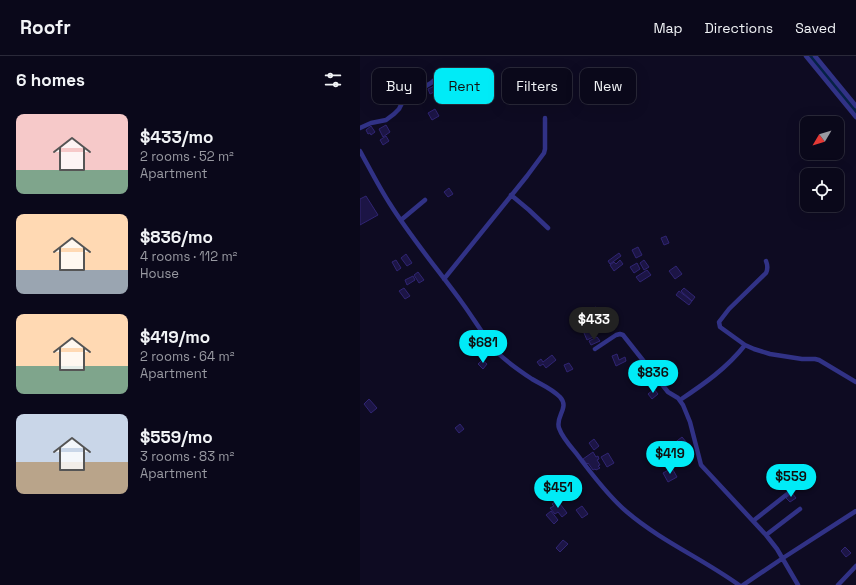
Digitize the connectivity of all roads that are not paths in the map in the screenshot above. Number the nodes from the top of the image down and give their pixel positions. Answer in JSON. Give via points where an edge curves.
{"nodes":[{"id":1,"x":806,"y":56,"type":"edge"},
{"id":2,"x":815,"y":56,"type":"edge"},
{"id":3,"x":434,"y":80,"type":"edge"},
{"id":4,"x":856,"y":106,"type":"edge"},
{"id":5,"x":856,"y":117,"type":"edge"},
{"id":6,"x":545,"y":118,"type":"dead end"},
{"id":7,"x":360,"y":128,"type":"edge"},
{"id":8,"x":360,"y":152,"type":"edge"},
{"id":9,"x":511,"y":195,"type":"junction"},
{"id":10,"x":425,"y":200,"type":"dead end"},
{"id":11,"x":401,"y":220,"type":"junction"},
{"id":12,"x":548,"y":228,"type":"dead end"},
{"id":13,"x":766,"y":261,"type":"dead end"},
{"id":14,"x":444,"y":280,"type":"junction"},
{"id":15,"x":745,"y":345,"type":"junction"},
{"id":16,"x":595,"y":349,"type":"dead end"},
{"id":17,"x":856,"y":382,"type":"edge"},
{"id":18,"x":680,"y":400,"type":"junction"},
{"id":19,"x":795,"y":488,"type":"dead end"},
{"id":20,"x":800,"y":509,"type":"dead end"},
{"id":21,"x":856,"y":511,"type":"edge"},
{"id":22,"x":753,"y":522,"type":"junction"},
{"id":23,"x":766,"y":535,"type":"junction"},
{"id":24,"x":783,"y":558,"type":"junction"},
{"id":25,"x":856,"y":566,"type":"edge"},
{"id":26,"x":739,"y":585,"type":"edge"},
{"id":27,"x":744,"y":585,"type":"edge"},
{"id":28,"x":798,"y":585,"type":"edge"},
{"id":29,"x":838,"y":585,"type":"edge"}],
"edges":[{"from":1,"to":5,"type":"street"},
{"from":2,"to":4,"type":"street"},
{"from":3,"to":7,"type":"street","via":[[409,96],[386,120]]},
{"from":6,"to":9,"type":"street","via":[[544,153]]},
{"from":8,"to":11,"type":"street"},
{"from":9,"to":12,"type":"street"},
{"from":9,"to":14,"type":"street"},
{"from":10,"to":11,"type":"street"},
{"from":11,"to":14,"type":"street"},
{"from":13,"to":15,"type":"street","via":[[766,273],[719,322],[720,327]]},
{"from":14,"to":26,"type":"street","via":[[498,354],[532,379],[553,390],[562,399],[564,406],[558,418],[559,428],[574,451],[618,504],[669,542],[722,572]]},
{"from":15,"to":17,"type":"street","via":[[770,354],[818,360]]},
{"from":15,"to":18,"type":"street","via":[[707,382]]},
{"from":16,"to":18,"type":"street","via":[[620,334],[668,392]]},
{"from":18,"to":22,"type":"street","via":[[690,422],[701,465]]},
{"from":19,"to":22,"type":"street"},
{"from":20,"to":23,"type":"street"},
{"from":21,"to":24,"type":"street"},
{"from":22,"to":23,"type":"street"},
{"from":23,"to":24,"type":"street"},
{"from":24,"to":27,"type":"street"},
{"from":24,"to":28,"type":"street"},
{"from":25,"to":29,"type":"street"}]}
